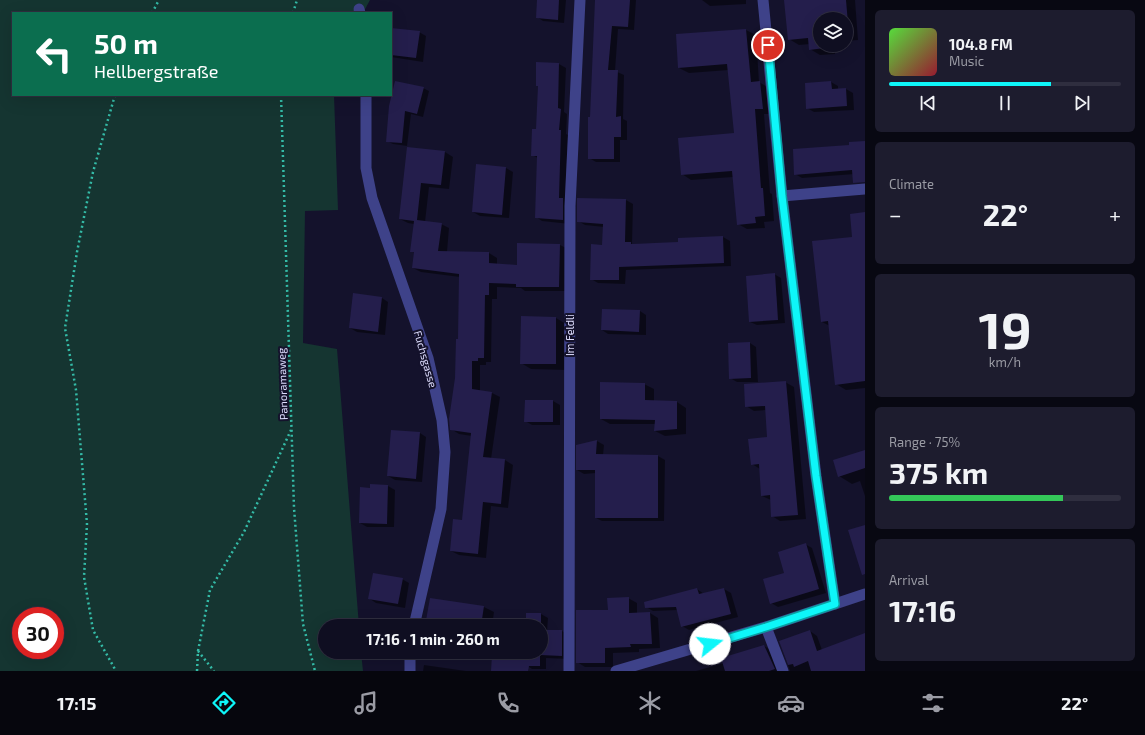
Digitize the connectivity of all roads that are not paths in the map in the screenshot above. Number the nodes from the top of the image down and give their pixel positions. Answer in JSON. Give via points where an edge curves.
{"nodes":[{"id":1,"x":580,"y":0,"type":"edge"},
{"id":2,"x":763,"y":0,"type":"edge"},
{"id":3,"x":366,"y":96,"type":"edge"},
{"id":4,"x":865,"y":189,"type":"edge"},
{"id":5,"x":782,"y":196,"type":"junction"},
{"id":6,"x":865,"y":594,"type":"edge"},
{"id":7,"x":835,"y":604,"type":"junction"},
{"id":8,"x":416,"y":619,"type":"edge"},
{"id":9,"x":766,"y":627,"type":"junction"},
{"id":10,"x":410,"y":659,"type":"edge"},
{"id":11,"x":410,"y":671,"type":"edge"},
{"id":12,"x":569,"y":671,"type":"edge"},
{"id":13,"x":616,"y":671,"type":"edge"},
{"id":14,"x":783,"y":671,"type":"edge"}],
"edges":[{"from":1,"to":12,"type":"street","name":"Im Feldli","via":[[570,206]]},
{"from":2,"to":5,"type":"street"},
{"from":3,"to":8,"type":"street","name":"Fuchsgasse","via":[[366,168],[372,198],[428,358],[442,420],[445,452],[442,509]]},
{"from":4,"to":5,"type":"street"},
{"from":5,"to":7,"type":"street","via":[[816,476]]},
{"from":6,"to":7,"type":"street"},
{"from":7,"to":9,"type":"street"},
{"from":9,"to":13,"type":"street"},
{"from":9,"to":14,"type":"street"},
{"from":10,"to":11,"type":"street"}]}
